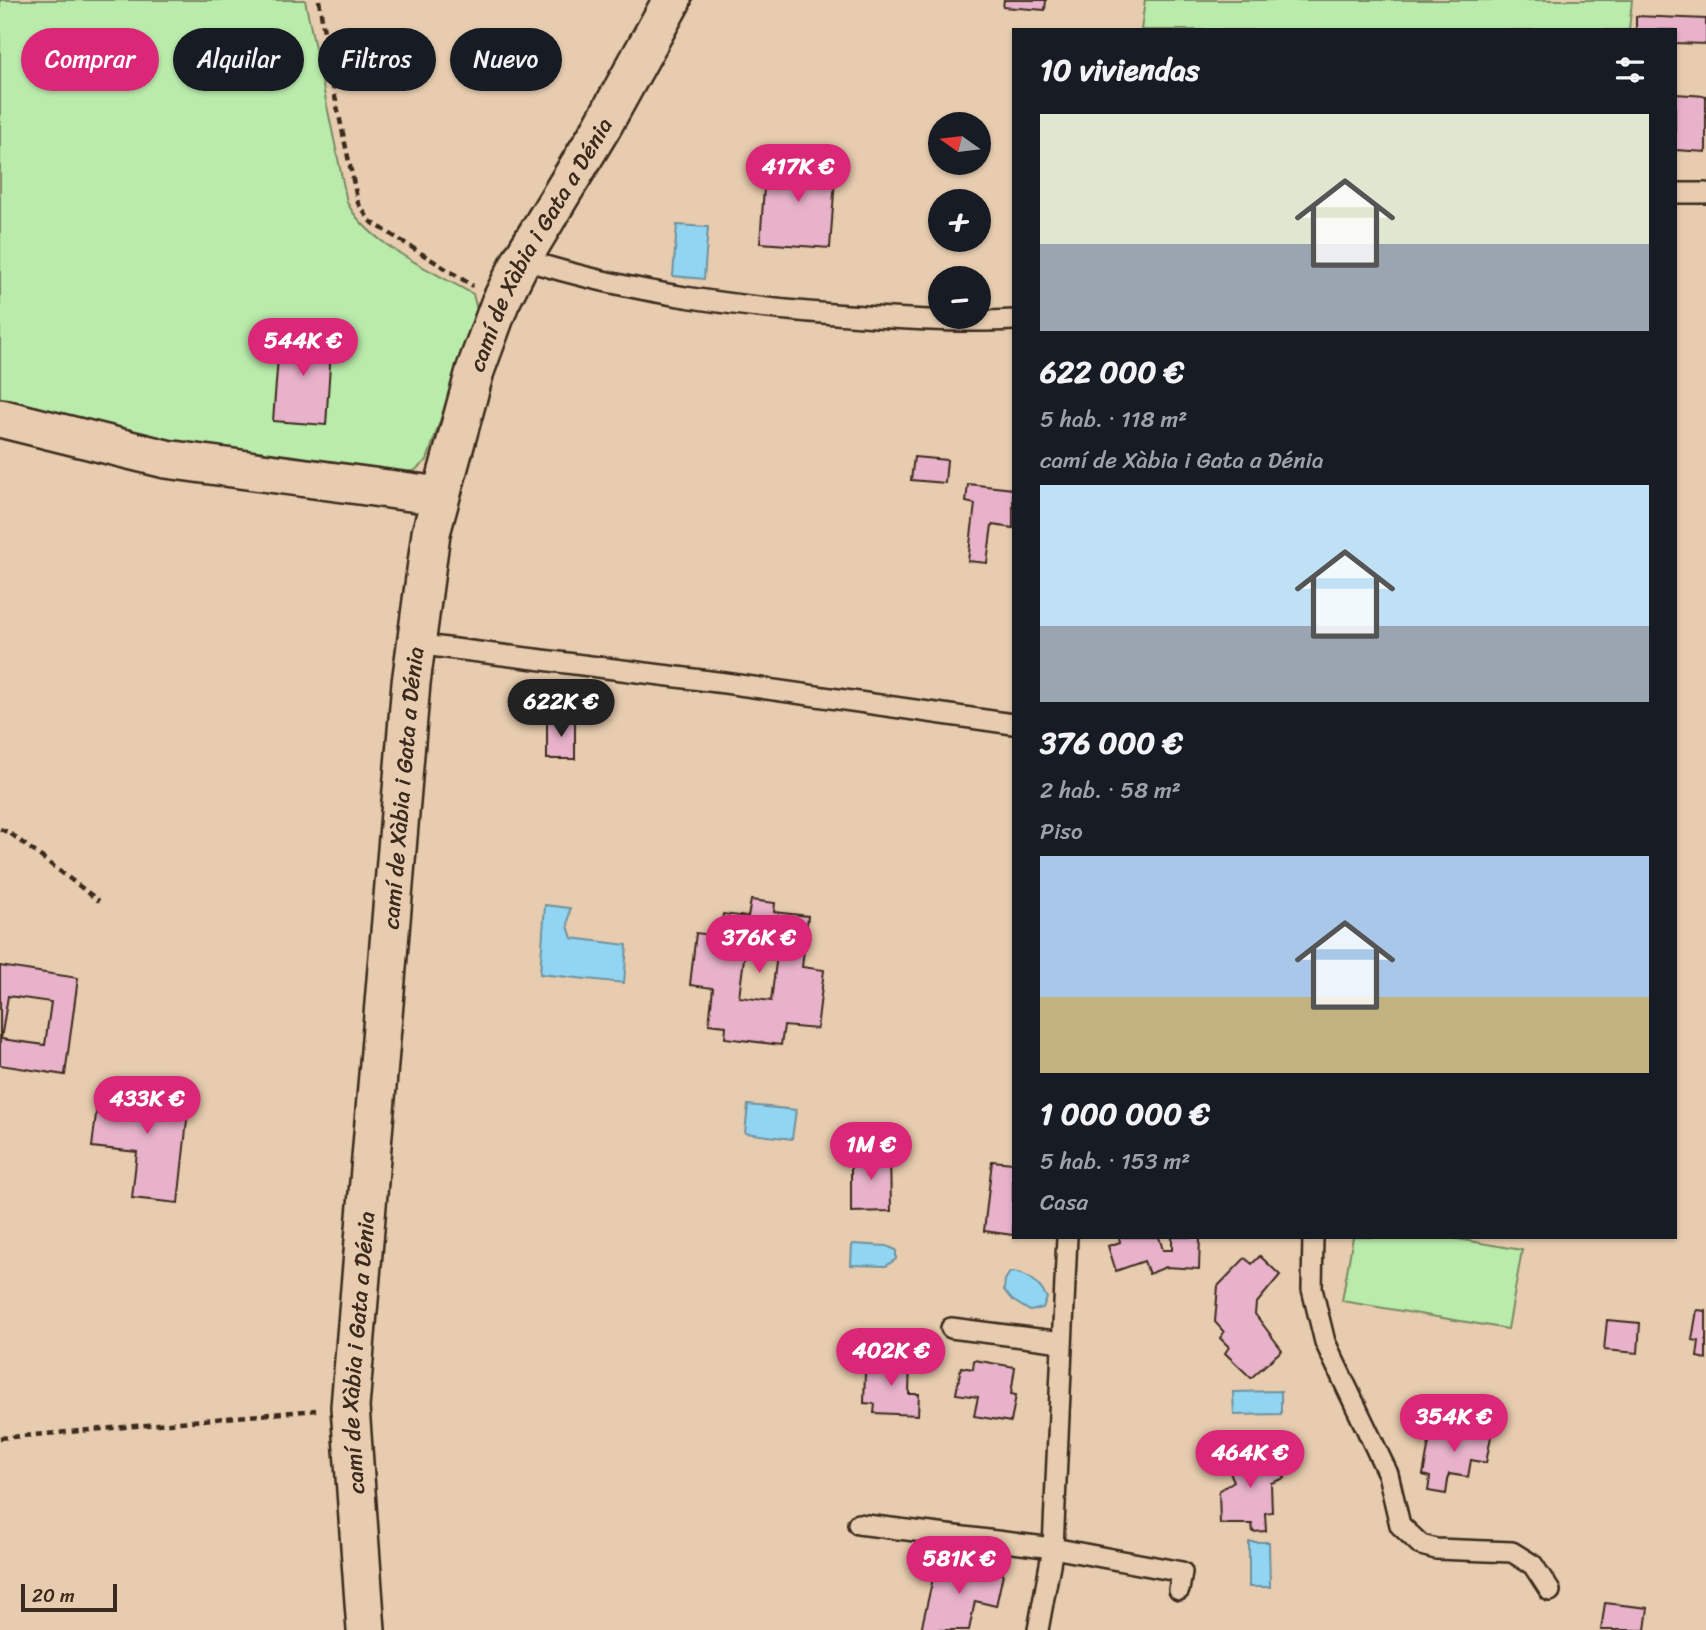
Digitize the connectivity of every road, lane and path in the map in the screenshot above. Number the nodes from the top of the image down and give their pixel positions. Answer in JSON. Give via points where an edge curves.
{"nodes":[{"id":1,"x":319,"y":0,"type":"edge"},
{"id":2,"x":672,"y":0,"type":"edge"},
{"id":3,"x":1677,"y":192,"type":"edge"},
{"id":4,"x":1706,"y":193,"type":"edge"},
{"id":5,"x":522,"y":259,"type":"junction"},
{"id":6,"x":500,"y":303,"type":"junction"},
{"id":7,"x":1012,"y":320,"type":"edge"},
{"id":8,"x":0,"y":418,"type":"edge"},
{"id":9,"x":440,"y":496,"type":"junction"},
{"id":10,"x":415,"y":645,"type":"junction"},
{"id":11,"x":1012,"y":724,"type":"edge"},
{"id":12,"x":0,"y":829,"type":"edge"},
{"id":13,"x":99,"y":901,"type":"dead end"},
{"id":14,"x":1067,"y":1239,"type":"edge"},
{"id":15,"x":1313,"y":1239,"type":"edge"},
{"id":16,"x":951,"y":1328,"type":"dead end"},
{"id":17,"x":1062,"y":1342,"type":"junction"},
{"id":18,"x":350,"y":1406,"type":"junction"},
{"id":19,"x":0,"y":1438,"type":"edge"},
{"id":20,"x":858,"y":1524,"type":"dead end"},
{"id":21,"x":1053,"y":1548,"type":"junction"},
{"id":22,"x":1180,"y":1590,"type":"dead end"},
{"id":23,"x":1550,"y":1591,"type":"dead end"},
{"id":24,"x":366,"y":1630,"type":"edge"},
{"id":25,"x":1038,"y":1630,"type":"edge"}],
"edges":[{"from":1,"to":6,"type":"path","via":[[358,203],[370,221]]},
{"from":2,"to":5,"type":"street","name":"camí de Xàbia i Gata a Dénia"},
{"from":3,"to":4,"type":"lane"},
{"from":5,"to":6,"type":"street","name":"camí de Xàbia i Gata a Dénia"},
{"from":5,"to":7,"type":"lane","via":[[668,295],[738,305],[957,322]]},
{"from":6,"to":9,"type":"street","name":"camí de Xàbia i Gata a Dénia","via":[[475,370]]},
{"from":8,"to":9,"type":"street","via":[[166,459]]},
{"from":9,"to":10,"type":"street","name":"camí de Xàbia i Gata a Dénia"},
{"from":10,"to":11,"type":"lane"},
{"from":10,"to":18,"type":"street","name":"camí de Xàbia i Gata a Dénia"},
{"from":12,"to":13,"type":"path"},
{"from":14,"to":17,"type":"lane"},
{"from":15,"to":23,"type":"lane","via":[[1312,1289],[1325,1342],[1388,1474],[1400,1525],[1421,1545],[1436,1549],[1512,1552],[1533,1565]]},
{"from":16,"to":17,"type":"lane"},
{"from":17,"to":21,"type":"lane"},
{"from":18,"to":19,"type":"path"},
{"from":18,"to":24,"type":"street","name":"camí de Xàbia i Gata a Dénia"},
{"from":20,"to":21,"type":"lane"},
{"from":21,"to":22,"type":"lane","via":[[1182,1572]]},
{"from":21,"to":25,"type":"lane"}]}
